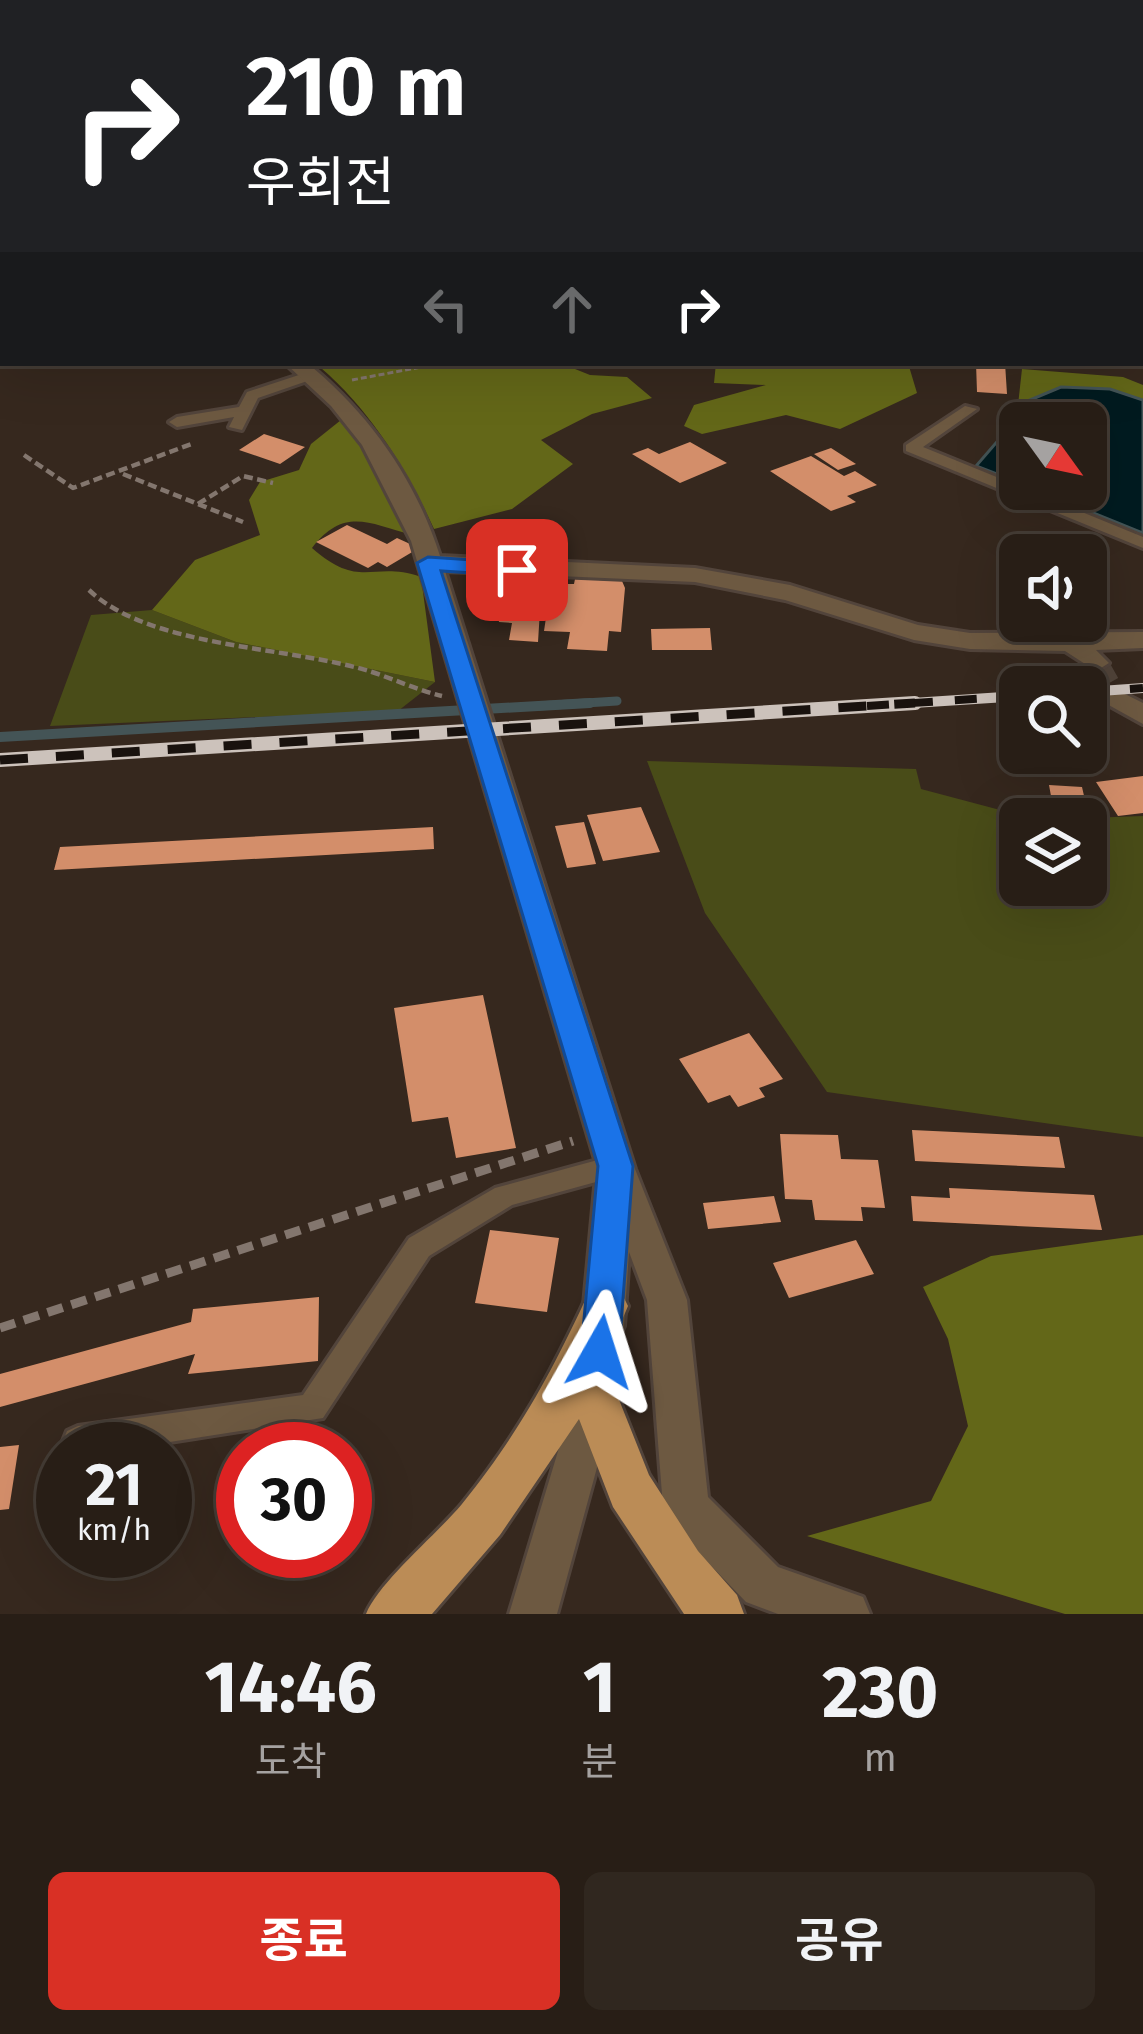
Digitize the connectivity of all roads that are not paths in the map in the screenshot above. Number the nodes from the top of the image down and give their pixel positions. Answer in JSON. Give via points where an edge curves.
{"nodes":[{"id":1,"x":308,"y":372,"type":"edge"},
{"id":2,"x":970,"y":409,"type":"dead end"},
{"id":3,"x":177,"y":422,"type":"dead end"},
{"id":4,"x":1143,"y":542,"type":"edge"},
{"id":5,"x":428,"y":563,"type":"junction"},
{"id":6,"x":1143,"y":640,"type":"edge"},
{"id":7,"x":1072,"y":643,"type":"junction"},
{"id":8,"x":1096,"y":663,"type":"tunnel mouth"},
{"id":9,"x":1115,"y":697,"type":"tunnel mouth"},
{"id":10,"x":1143,"y":716,"type":"edge"},
{"id":11,"x":609,"y":1149,"type":"junction"},
{"id":12,"x":605,"y":1306,"type":"junction"},
{"id":13,"x":595,"y":1398,"type":"junction"},
{"id":14,"x":192,"y":1425,"type":"edge"},
{"id":15,"x":392,"y":1614,"type":"edge"},
{"id":16,"x":533,"y":1614,"type":"edge"},
{"id":17,"x":718,"y":1614,"type":"edge"},
{"id":18,"x":846,"y":1614,"type":"edge"}],
"edges":[{"from":1,"to":3,"type":"lane","via":[[252,395],[241,419]]},
{"from":1,"to":5,"type":"street","via":[[353,412],[395,473]]},
{"from":2,"to":4,"type":"lane","via":[[911,448]]},
{"from":5,"to":7,"type":"street","via":[[694,575],[790,592],[914,632]]},
{"from":5,"to":11,"type":"street"},
{"from":6,"to":7,"type":"street"},
{"from":7,"to":8,"type":"street"},
{"from":9,"to":10,"type":"street"},
{"from":11,"to":12,"type":"street"},
{"from":11,"to":14,"type":"lane","via":[[418,1247],[312,1408]]},
{"from":11,"to":18,"type":"street","via":[[668,1300],[686,1507],[763,1585]]},
{"from":12,"to":13,"type":"street"},
{"from":12,"to":15,"type":"highway","via":[[560,1407],[476,1524]]},
{"from":13,"to":16,"type":"street"},
{"from":13,"to":17,"type":"highway","via":[[630,1490]]}]}
